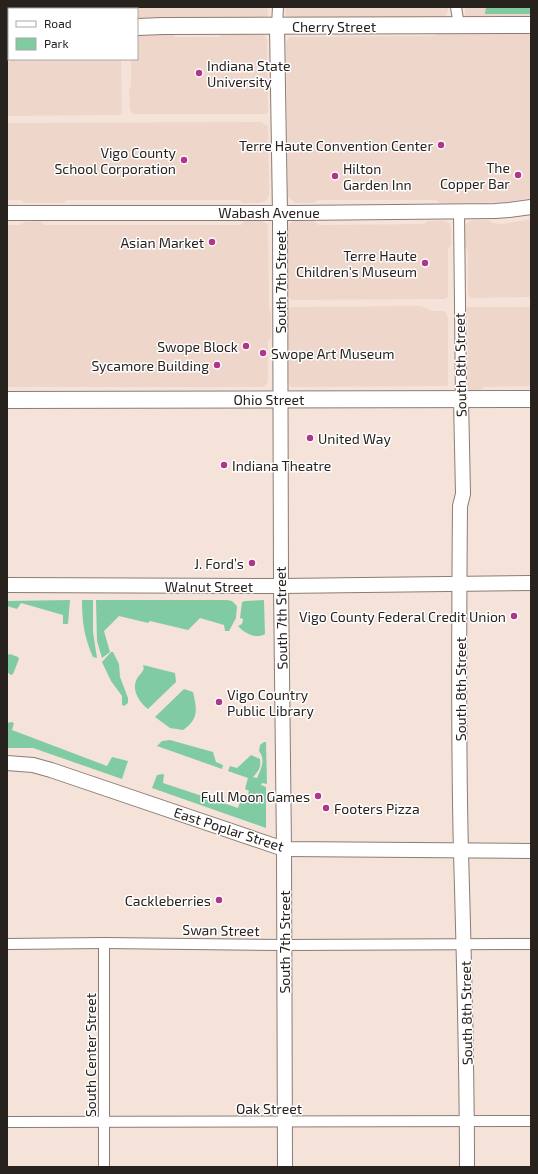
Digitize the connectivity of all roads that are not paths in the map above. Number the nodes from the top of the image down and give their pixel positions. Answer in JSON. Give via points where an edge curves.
{"nodes":[{"id":1,"x":456,"y":7,"type":"edge"},
{"id":2,"x":278,"y":13,"type":"edge"},
{"id":3,"x":531,"y":25,"type":"edge"},
{"id":4,"x":459,"y":26,"type":"junction"},
{"id":5,"x":138,"y":27,"type":"edge"},
{"id":6,"x":531,"y":207,"type":"edge"},
{"id":7,"x":459,"y":211,"type":"junction"},
{"id":8,"x":7,"y":213,"type":"edge"},
{"id":9,"x":280,"y":213,"type":"junction"},
{"id":10,"x":461,"y":399,"type":"junction"},
{"id":11,"x":531,"y":399,"type":"edge"},
{"id":12,"x":7,"y":400,"type":"edge"},
{"id":13,"x":281,"y":400,"type":"junction"},
{"id":14,"x":531,"y":583,"type":"edge"},
{"id":15,"x":459,"y":584,"type":"junction"},
{"id":16,"x":7,"y":585,"type":"edge"},
{"id":17,"x":281,"y":586,"type":"junction"},
{"id":18,"x":7,"y":763,"type":"edge"},
{"id":19,"x":284,"y":849,"type":"junction"},
{"id":20,"x":461,"y":851,"type":"junction"},
{"id":21,"x":531,"y":851,"type":"edge"},
{"id":22,"x":104,"y":943,"type":"junction"},
{"id":23,"x":464,"y":943,"type":"junction"},
{"id":24,"x":7,"y":944,"type":"edge"},
{"id":25,"x":531,"y":944,"type":"edge"},
{"id":26,"x":284,"y":945,"type":"junction"},
{"id":27,"x":467,"y":1121,"type":"junction"},
{"id":28,"x":531,"y":1121,"type":"edge"},
{"id":29,"x":7,"y":1122,"type":"edge"},
{"id":30,"x":285,"y":1122,"type":"junction"},
{"id":31,"x":104,"y":1123,"type":"junction"},
{"id":32,"x":104,"y":1167,"type":"edge"},
{"id":33,"x":285,"y":1167,"type":"edge"},
{"id":34,"x":467,"y":1167,"type":"edge"}],
"edges":[{"from":1,"to":4,"type":"street"},
{"from":2,"to":4,"type":"main road","name":"Cherry Street"},
{"from":2,"to":5,"type":"main road","name":"Cherry Street"},
{"from":2,"to":9,"type":"street","name":"South 7th Street"},
{"from":3,"to":4,"type":"main road","name":"Cherry Street"},
{"from":6,"to":7,"type":"street","name":"Wabash Avenue"},
{"from":7,"to":9,"type":"street","name":"Wabash Avenue"},
{"from":7,"to":10,"type":"street","name":"South 8th Street"},
{"from":8,"to":9,"type":"street","name":"Wabash Avenue"},
{"from":9,"to":13,"type":"street","name":"South 7th Street"},
{"from":10,"to":11,"type":"main road","name":"Ohio Street"},
{"from":10,"to":13,"type":"main road","name":"Ohio Street"},
{"from":10,"to":15,"type":"street","name":"South 8th Street","via":[[463,494],[460,506]]},
{"from":12,"to":13,"type":"main road","name":"Ohio Street"},
{"from":13,"to":17,"type":"street","name":"South 7th Street"},
{"from":14,"to":15,"type":"street","name":"Walnut Street"},
{"from":15,"to":17,"type":"street","name":"Walnut Street"},
{"from":15,"to":20,"type":"street","name":"South 8th Street"},
{"from":16,"to":17,"type":"street","name":"Walnut Street"},
{"from":17,"to":19,"type":"street","name":"South 7th Street"},
{"from":18,"to":19,"type":"street","name":"East Poplar Street","via":[[33,765],[51,770]]},
{"from":19,"to":20,"type":"street","name":"East Poplar Street"},
{"from":19,"to":26,"type":"street","name":"South 7th Street"},
{"from":20,"to":21,"type":"street","name":"East Poplar Street"},
{"from":20,"to":23,"type":"street","name":"South 8th Street"},
{"from":22,"to":24,"type":"street","name":"Swan Street"},
{"from":22,"to":26,"type":"street","name":"Swan Street"},
{"from":22,"to":31,"type":"street","name":"South Center Street"},
{"from":23,"to":25,"type":"street","name":"Swan Street"},
{"from":23,"to":26,"type":"street","name":"Swan Street"},
{"from":23,"to":27,"type":"street","name":"South 8th Street"},
{"from":26,"to":30,"type":"street","name":"South 7th Street"},
{"from":27,"to":28,"type":"street","name":"Oak Street"},
{"from":27,"to":30,"type":"street","name":"Oak Street"},
{"from":27,"to":34,"type":"street","name":"South 8th Street"},
{"from":29,"to":31,"type":"street","name":"Oak Street"},
{"from":30,"to":31,"type":"street","name":"Oak Street"},
{"from":30,"to":33,"type":"street","name":"South 7th Street"},
{"from":31,"to":32,"type":"street","name":"South Center Street"}]}
